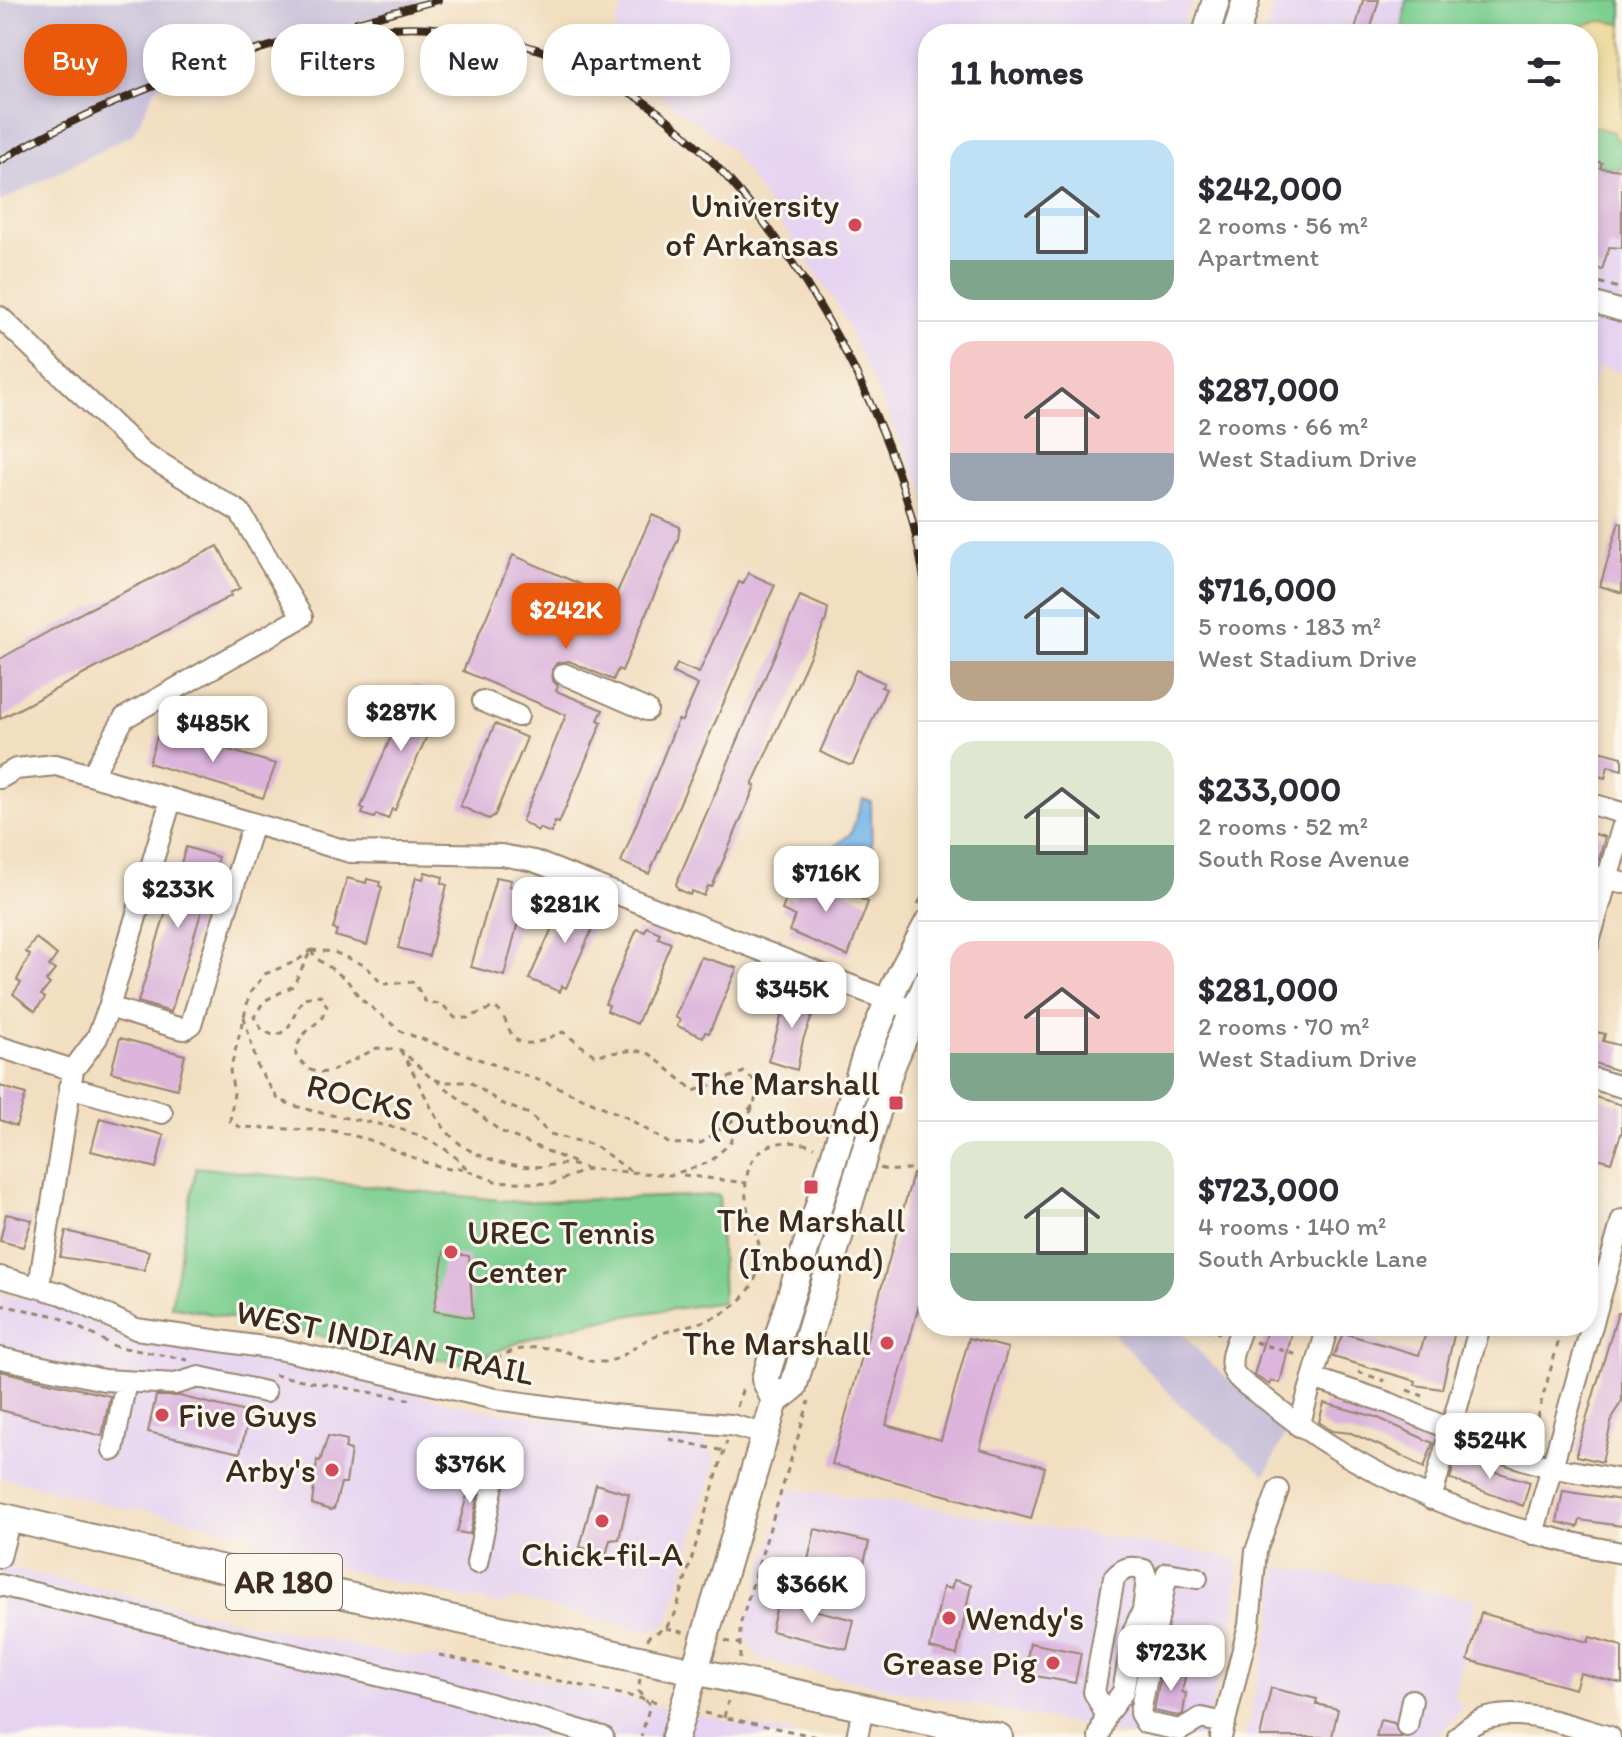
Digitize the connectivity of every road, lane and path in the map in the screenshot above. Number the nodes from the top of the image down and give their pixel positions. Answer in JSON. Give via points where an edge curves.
{"nodes":[{"id":1,"x":1216,"y":0,"type":"edge"},
{"id":2,"x":1246,"y":0,"type":"edge"},
{"id":3,"x":1209,"y":24,"type":"edge"},
{"id":4,"x":1239,"y":24,"type":"edge"},
{"id":5,"x":1598,"y":282,"type":"edge"},
{"id":6,"x":1622,"y":282,"type":"edge"},
{"id":7,"x":1621,"y":289,"type":"edge"},
{"id":8,"x":1598,"y":304,"type":"edge"},
{"id":9,"x":1622,"y":311,"type":"edge"},
{"id":10,"x":0,"y":317,"type":"edge"},
{"id":11,"x":564,"y":674,"type":"dead end"},
{"id":12,"x":483,"y":701,"type":"dead end"},
{"id":13,"x":647,"y":710,"type":"dead end"},
{"id":14,"x":518,"y":716,"type":"dead end"},
{"id":15,"x":92,"y":775,"type":"junction"},
{"id":16,"x":0,"y":778,"type":"edge"},
{"id":17,"x":171,"y":800,"type":"junction"},
{"id":18,"x":1598,"y":806,"type":"edge"},
{"id":19,"x":1622,"y":813,"type":"edge"},
{"id":20,"x":253,"y":824,"type":"junction"},
{"id":21,"x":1622,"y":828,"type":"edge"},
{"id":22,"x":1606,"y":879,"type":"edge"},
{"id":23,"x":1598,"y":908,"type":"edge"},
{"id":24,"x":918,"y":942,"type":"edge"},
{"id":25,"x":311,"y":950,"type":"junction"},
{"id":26,"x":888,"y":1000,"type":"junction"},
{"id":27,"x":918,"y":1000,"type":"edge"},
{"id":28,"x":109,"y":1007,"type":"junction"},
{"id":29,"x":913,"y":1010,"type":"junction"},
{"id":30,"x":243,"y":1014,"type":"junction"},
{"id":31,"x":0,"y":1047,"type":"edge"},
{"id":32,"x":400,"y":1049,"type":"junction"},
{"id":33,"x":71,"y":1078,"type":"junction"},
{"id":34,"x":436,"y":1080,"type":"junction"},
{"id":35,"x":1598,"y":1080,"type":"edge"},
{"id":36,"x":1622,"y":1087,"type":"edge"},
{"id":37,"x":753,"y":1106,"type":"junction"},
{"id":38,"x":162,"y":1113,"type":"dead end"},
{"id":39,"x":834,"y":1153,"type":"junction"},
{"id":40,"x":862,"y":1162,"type":"junction"},
{"id":41,"x":918,"y":1167,"type":"edge"},
{"id":42,"x":467,"y":1169,"type":"junction"},
{"id":43,"x":588,"y":1169,"type":"junction"},
{"id":44,"x":633,"y":1173,"type":"junction"},
{"id":45,"x":679,"y":1174,"type":"junction"},
{"id":46,"x":746,"y":1183,"type":"junction"},
{"id":47,"x":1622,"y":1220,"type":"edge"},
{"id":48,"x":0,"y":1277,"type":"edge"},
{"id":49,"x":39,"y":1286,"type":"junction"},
{"id":50,"x":1598,"y":1301,"type":"edge"},
{"id":51,"x":0,"y":1305,"type":"edge"},
{"id":52,"x":1239,"y":1336,"type":"edge"},
{"id":53,"x":1248,"y":1336,"type":"edge"},
{"id":54,"x":1325,"y":1336,"type":"edge"},
{"id":55,"x":1477,"y":1336,"type":"edge"},
{"id":56,"x":1560,"y":1336,"type":"edge"},
{"id":57,"x":1588,"y":1336,"type":"edge"},
{"id":58,"x":0,"y":1358,"type":"edge"},
{"id":59,"x":192,"y":1361,"type":"dead end"},
{"id":60,"x":1315,"y":1369,"type":"junction"},
{"id":61,"x":1356,"y":1371,"type":"dead end"},
{"id":62,"x":126,"y":1381,"type":"junction"},
{"id":63,"x":745,"y":1381,"type":"dead end"},
{"id":64,"x":266,"y":1383,"type":"joint"},
{"id":65,"x":1391,"y":1383,"type":"dead end"},
{"id":66,"x":1404,"y":1388,"type":"dead end"},
{"id":67,"x":473,"y":1396,"type":"junction"},
{"id":68,"x":775,"y":1401,"type":"junction"},
{"id":69,"x":424,"y":1402,"type":"dead end"},
{"id":70,"x":1453,"y":1421,"type":"junction"},
{"id":71,"x":731,"y":1425,"type":"junction"},
{"id":72,"x":1299,"y":1426,"type":"junction"},
{"id":73,"x":1501,"y":1433,"type":"dead end"},
{"id":74,"x":765,"y":1434,"type":"junction"},
{"id":75,"x":113,"y":1450,"type":"dead end"},
{"id":76,"x":500,"y":1450,"type":"dead end"},
{"id":77,"x":1549,"y":1467,"type":"junction"},
{"id":78,"x":1621,"y":1476,"type":"edge"},
{"id":79,"x":1278,"y":1490,"type":"dead end"},
{"id":80,"x":1431,"y":1499,"type":"junction"},
{"id":81,"x":5,"y":1517,"type":"edge"},
{"id":82,"x":1533,"y":1534,"type":"junction"},
{"id":83,"x":1622,"y":1553,"type":"edge"},
{"id":84,"x":0,"y":1557,"type":"edge"},
{"id":85,"x":477,"y":1563,"type":"dead end"},
{"id":86,"x":1197,"y":1578,"type":"dead end"},
{"id":87,"x":0,"y":1585,"type":"edge"},
{"id":88,"x":1114,"y":1587,"type":"junction"},
{"id":89,"x":666,"y":1628,"type":"junction"},
{"id":90,"x":676,"y":1630,"type":"dead end"},
{"id":91,"x":1134,"y":1630,"type":"junction"},
{"id":92,"x":649,"y":1636,"type":"dead end"},
{"id":93,"x":732,"y":1642,"type":"dead end"},
{"id":94,"x":439,"y":1655,"type":"dead end"},
{"id":95,"x":741,"y":1655,"type":"dead end"},
{"id":96,"x":694,"y":1671,"type":"junction"},
{"id":97,"x":639,"y":1684,"type":"dead end"},
{"id":98,"x":644,"y":1698,"type":"junction"},
{"id":99,"x":1412,"y":1700,"type":"dead end"},
{"id":100,"x":656,"y":1702,"type":"dead end"},
{"id":101,"x":727,"y":1702,"type":"dead end"},
{"id":102,"x":863,"y":1708,"type":"junction"},
{"id":103,"x":706,"y":1713,"type":"dead end"},
{"id":104,"x":1106,"y":1715,"type":"junction"},
{"id":105,"x":724,"y":1717,"type":"junction"},
{"id":106,"x":1407,"y":1726,"type":"dead end"},
{"id":107,"x":1223,"y":1730,"type":"edge"},
{"id":108,"x":798,"y":1735,"type":"edge"},
{"id":109,"x":603,"y":1737,"type":"edge"},
{"id":110,"x":641,"y":1737,"type":"edge"},
{"id":111,"x":675,"y":1737,"type":"edge"},
{"id":112,"x":818,"y":1737,"type":"edge"},
{"id":113,"x":857,"y":1737,"type":"edge"},
{"id":114,"x":999,"y":1737,"type":"edge"},
{"id":115,"x":1099,"y":1737,"type":"edge"},
{"id":116,"x":1458,"y":1737,"type":"edge"},
{"id":117,"x":1610,"y":1737,"type":"edge"}],
"edges":[{"from":1,"to":3,"type":"main road"},
{"from":2,"to":4,"type":"main road"},
{"from":5,"to":7,"type":"path"},
{"from":6,"to":7,"type":"path"},
{"from":8,"to":9,"type":"street"},
{"from":10,"to":15,"type":"street","via":[[142,452],[240,512],[302,617],[124,718]]},
{"from":11,"to":13,"type":"street"},
{"from":12,"to":14,"type":"street"},
{"from":15,"to":16,"type":"street","via":[[56,765],[16,769]]},
{"from":15,"to":17,"type":"street"},
{"from":17,"to":20,"type":"street"},
{"from":17,"to":28,"type":"street"},
{"from":18,"to":19,"type":"street"},
{"from":20,"to":26,"type":"street","via":[[350,852],[501,855],[534,861]]},
{"from":20,"to":28,"type":"street","via":[[191,1024],[184,1029]]},
{"from":21,"to":22,"type":"street"},
{"from":22,"to":23,"type":"street"},
{"from":24,"to":26,"type":"main road"},
{"from":25,"to":30,"type":"path","via":[[265,974]]},
{"from":25,"to":32,"type":"path","via":[[293,986],[257,1010],[254,1017],[262,1030],[275,1036],[287,1030],[303,998],[314,994],[327,1006],[296,1048],[308,1069],[332,1071],[377,1048]]},
{"from":25,"to":37,"type":"path","via":[[402,1032],[555,1086],[626,1117],[670,1144],[701,1143]]},
{"from":25,"to":37,"type":"path","via":[[366,966],[382,984],[414,982],[425,1001],[443,1005],[455,1018],[494,1007],[501,1011],[511,1036],[521,1042],[563,1032],[594,1055],[634,1050],[650,1054],[694,1091],[744,1072],[757,1085]]},
{"from":26,"to":29,"type":"street"},
{"from":26,"to":39,"type":"main road"},
{"from":27,"to":29,"type":"main road"},
{"from":28,"to":33,"type":"street","via":[[97,1038]]},
{"from":29,"to":40,"type":"main road"},
{"from":30,"to":42,"type":"path","name":"ROCKS","via":[[258,1068],[278,1099],[345,1120],[406,1130],[442,1147]]},
{"from":30,"to":42,"type":"path","via":[[230,1071],[233,1124],[269,1131],[334,1131],[424,1162]]},
{"from":31,"to":33,"type":"street"},
{"from":32,"to":34,"type":"path"},
{"from":32,"to":43,"type":"path","via":[[427,1105],[456,1142],[516,1166],[563,1163]]},
{"from":33,"to":38,"type":"street"},
{"from":33,"to":49,"type":"street"},
{"from":34,"to":43,"type":"path","via":[[500,1131]]},
{"from":34,"to":44,"type":"path","via":[[470,1082],[529,1114],[550,1134],[594,1145]]},
{"from":35,"to":36,"type":"street"},
{"from":37,"to":45,"type":"path","via":[[716,1157]]},
{"from":39,"to":46,"type":"path","via":[[799,1142],[778,1142],[759,1152]]},
{"from":39,"to":68,"type":"main road","via":[[765,1379]]},
{"from":40,"to":41,"type":"path","via":[[889,1171]]},
{"from":40,"to":68,"type":"main road","via":[[793,1387]]},
{"from":42,"to":43,"type":"path","via":[[495,1181],[545,1184]]},
{"from":43,"to":44,"type":"path"},
{"from":44,"to":45,"type":"path"},
{"from":45,"to":46,"type":"path"},
{"from":46,"to":67,"type":"path","via":[[760,1254],[754,1282],[732,1308],[665,1332],[604,1363],[549,1347],[513,1352],[482,1371]]},
{"from":47,"to":50,"type":"street"},
{"from":48,"to":49,"type":"street","name":"WEST INDIAN TRAIL"},
{"from":49,"to":67,"type":"street","name":"WEST INDIAN TRAIL","via":[[136,1329],[284,1350]]},
{"from":51,"to":59,"type":"path","via":[[64,1319],[114,1346]]},
{"from":52,"to":72,"type":"street","via":[[1232,1359],[1236,1375]]},
{"from":53,"to":60,"type":"path"},
{"from":54,"to":60,"type":"street"},
{"from":55,"to":70,"type":"street"},
{"from":56,"to":73,"type":"path","via":[[1537,1417],[1514,1434]]},
{"from":57,"to":77,"type":"street"},
{"from":58,"to":62,"type":"street"},
{"from":60,"to":70,"type":"street","via":[[1389,1403]]},
{"from":60,"to":72,"type":"street"},
{"from":61,"to":65,"type":"path"},
{"from":62,"to":64,"type":"street","via":[[175,1384],[199,1377]]},
{"from":62,"to":75,"type":"street"},
{"from":63,"to":71,"type":"path"},
{"from":64,"to":69,"type":"path"},
{"from":66,"to":70,"type":"path"},
{"from":67,"to":71,"type":"street","name":"WEST INDIAN TRAIL"},
{"from":68,"to":74,"type":"main road"},
{"from":70,"to":77,"type":"street"},
{"from":70,"to":80,"type":"street"},
{"from":71,"to":74,"type":"street","name":"WEST INDIAN TRAIL"},
{"from":71,"to":89,"type":"path"},
{"from":72,"to":80,"type":"street","via":[[1382,1477]]},
{"from":74,"to":96,"type":"main road"},
{"from":76,"to":85,"type":"street"},
{"from":77,"to":78,"type":"street"},
{"from":77,"to":82,"type":"street"},
{"from":79,"to":107,"type":"street","via":[[1256,1551],[1249,1625]]},
{"from":80,"to":82,"type":"street"},
{"from":81,"to":84,"type":"street"},
{"from":81,"to":96,"type":"main road","number":"AR 180"},
{"from":82,"to":83,"type":"street"},
{"from":86,"to":107,"type":"street","via":[[1167,1573],[1140,1713],[1146,1723],[1180,1730],[1201,1718]]},
{"from":87,"to":109,"type":"street","via":[[452,1693]]},
{"from":88,"to":91,"type":"street"},
{"from":88,"to":91,"type":"street","via":[[1122,1569],[1144,1570],[1143,1610]]},
{"from":88,"to":104,"type":"street","via":[[1094,1692]]},
{"from":89,"to":90,"type":"path"},
{"from":89,"to":92,"type":"path"},
{"from":91,"to":104,"type":"street","via":[[1123,1692]]},
{"from":93,"to":95,"type":"path","via":[[741,1644]]},
{"from":94,"to":98,"type":"path"},
{"from":96,"to":102,"type":"main road","number":"AR 180"},
{"from":96,"to":111,"type":"main road"},
{"from":97,"to":98,"type":"path"},
{"from":98,"to":100,"type":"path"},
{"from":98,"to":110,"type":"path","via":[[650,1705]]},
{"from":99,"to":106,"type":"street"},
{"from":101,"to":105,"type":"path"},
{"from":102,"to":113,"type":"street"},
{"from":102,"to":114,"type":"main road","number":"AR 180"},
{"from":103,"to":105,"type":"path"},
{"from":104,"to":115,"type":"street"},
{"from":105,"to":108,"type":"path"},
{"from":108,"to":112,"type":"path"},
{"from":116,"to":117,"type":"street","via":[[1473,1721],[1499,1714]]}]}
